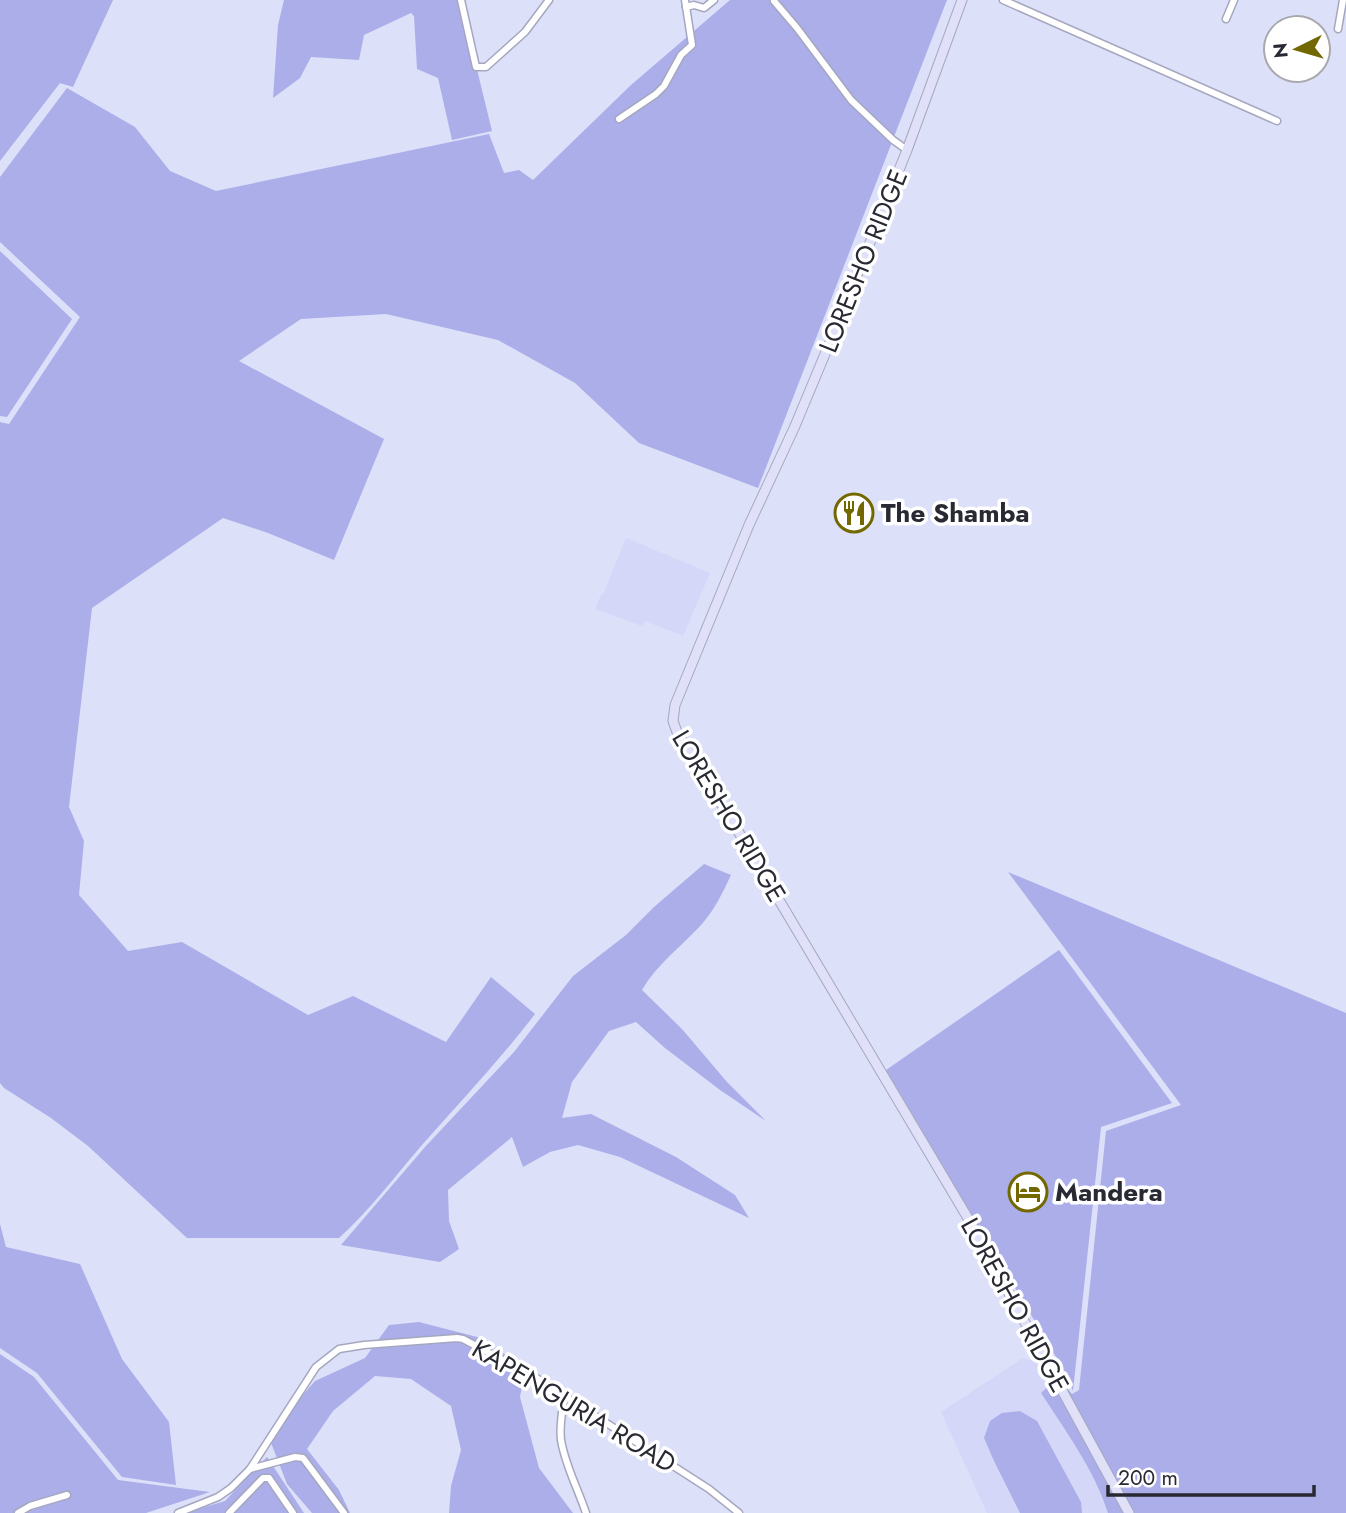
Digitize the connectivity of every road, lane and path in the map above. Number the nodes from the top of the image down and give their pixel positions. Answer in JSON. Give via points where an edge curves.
{"nodes":[{"id":1,"x":461,"y":0,"type":"edge"},
{"id":2,"x":549,"y":0,"type":"edge"},
{"id":3,"x":713,"y":0,"type":"edge"},
{"id":4,"x":962,"y":0,"type":"edge"},
{"id":5,"x":1005,"y":0,"type":"edge"},
{"id":6,"x":1234,"y":0,"type":"edge"},
{"id":7,"x":1343,"y":0,"type":"edge"},
{"id":8,"x":774,"y":1,"type":"edge"},
{"id":9,"x":686,"y":3,"type":"edge"},
{"id":10,"x":1226,"y":19,"type":"dead end"},
{"id":11,"x":1338,"y":29,"type":"dead end"},
{"id":12,"x":619,"y":119,"type":"dead end"},
{"id":13,"x":1277,"y":121,"type":"dead end"},
{"id":14,"x":907,"y":150,"type":"junction"},
{"id":15,"x":564,"y":1396,"type":"junction"},
{"id":16,"x":250,"y":1469,"type":"junction"},
{"id":17,"x":67,"y":1495,"type":"dead end"},
{"id":18,"x":18,"y":1513,"type":"edge"},
{"id":19,"x":178,"y":1513,"type":"edge"},
{"id":20,"x":229,"y":1513,"type":"edge"},
{"id":21,"x":293,"y":1513,"type":"edge"},
{"id":22,"x":344,"y":1513,"type":"edge"},
{"id":23,"x":586,"y":1513,"type":"edge"},
{"id":24,"x":739,"y":1513,"type":"edge"},
{"id":25,"x":1129,"y":1513,"type":"edge"}],
"edges":[{"from":1,"to":2,"type":"street","via":[[476,67],[486,67],[525,32]]},
{"from":3,"to":9,"type":"street","via":[[704,8]]},
{"from":4,"to":14,"type":"street","name":"LORESHO RIDGE"},
{"from":5,"to":13,"type":"street"},
{"from":6,"to":10,"type":"street"},
{"from":7,"to":11,"type":"street"},
{"from":8,"to":14,"type":"street","via":[[851,100]]},
{"from":9,"to":12,"type":"street","via":[[692,45],[664,86]]},
{"from":14,"to":25,"type":"street","name":"LORESHO RIDGE","via":[[675,705],[673,721],[968,1220]]},
{"from":15,"to":16,"type":"street","name":"KAPENGURIA ROAD","via":[[463,1339],[339,1349],[316,1367]]},
{"from":15,"to":23,"type":"street","via":[[561,1441]]},
{"from":15,"to":24,"type":"street","name":"KAPENGURIA ROAD"},
{"from":16,"to":19,"type":"street","name":"KAPENGURIA ROAD","via":[[218,1497]]},
{"from":16,"to":22,"type":"street","via":[[303,1458]]},
{"from":17,"to":18,"type":"street"},
{"from":20,"to":21,"type":"street","via":[[267,1477]]}]}
